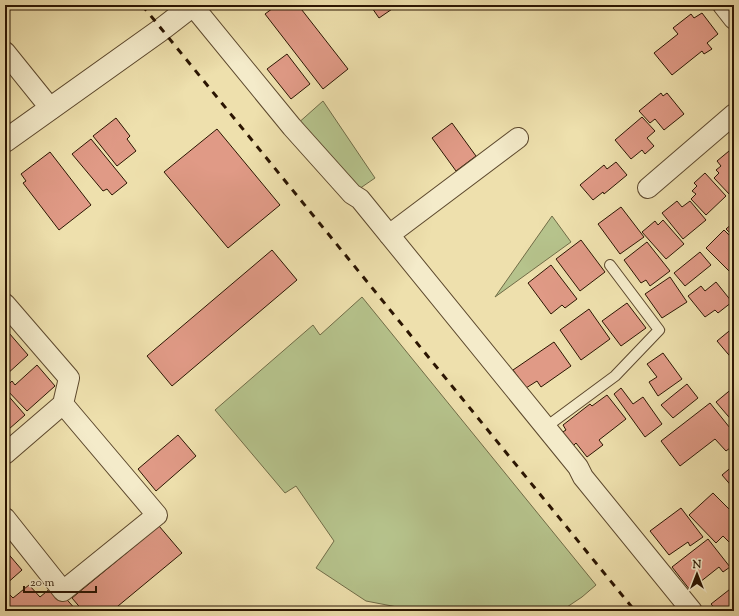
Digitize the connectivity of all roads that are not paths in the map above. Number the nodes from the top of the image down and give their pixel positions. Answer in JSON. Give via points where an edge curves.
{"nodes":[{"id":1,"x":193,"y":5,"type":"edge"},
{"id":2,"x":722,"y":5,"type":"edge"},
{"id":3,"x":734,"y":19,"type":"edge"},
{"id":4,"x":5,"y":52,"type":"edge"},
{"id":5,"x":51,"y":109,"type":"junction"},
{"id":6,"x":734,"y":114,"type":"edge"},
{"id":7,"x":518,"y":138,"type":"dead end"},
{"id":8,"x":5,"y":141,"type":"edge"},
{"id":9,"x":648,"y":188,"type":"dead end"},
{"id":10,"x":389,"y":235,"type":"junction"},
{"id":11,"x":610,"y":265,"type":"dead end"},
{"id":12,"x":5,"y":304,"type":"edge"},
{"id":13,"x":63,"y":404,"type":"junction"},
{"id":14,"x":546,"y":427,"type":"junction"},
{"id":15,"x":5,"y":454,"type":"edge"},
{"id":16,"x":5,"y":518,"type":"edge"},
{"id":17,"x":692,"y":611,"type":"edge"}],
"edges":[{"from":1,"to":5,"type":"street"},
{"from":1,"to":10,"type":"street","via":[[292,127],[352,194],[360,199]]},
{"from":2,"to":3,"type":"street"},
{"from":4,"to":5,"type":"street"},
{"from":5,"to":8,"type":"street"},
{"from":6,"to":9,"type":"street"},
{"from":7,"to":10,"type":"street"},
{"from":10,"to":14,"type":"street"},
{"from":11,"to":14,"type":"lane","via":[[658,330],[615,376]]},
{"from":12,"to":13,"type":"street","via":[[69,378]]},
{"from":13,"to":15,"type":"street"},
{"from":13,"to":16,"type":"street","via":[[157,515],[63,592]]},
{"from":14,"to":17,"type":"street","via":[[578,466],[583,477]]}]}
